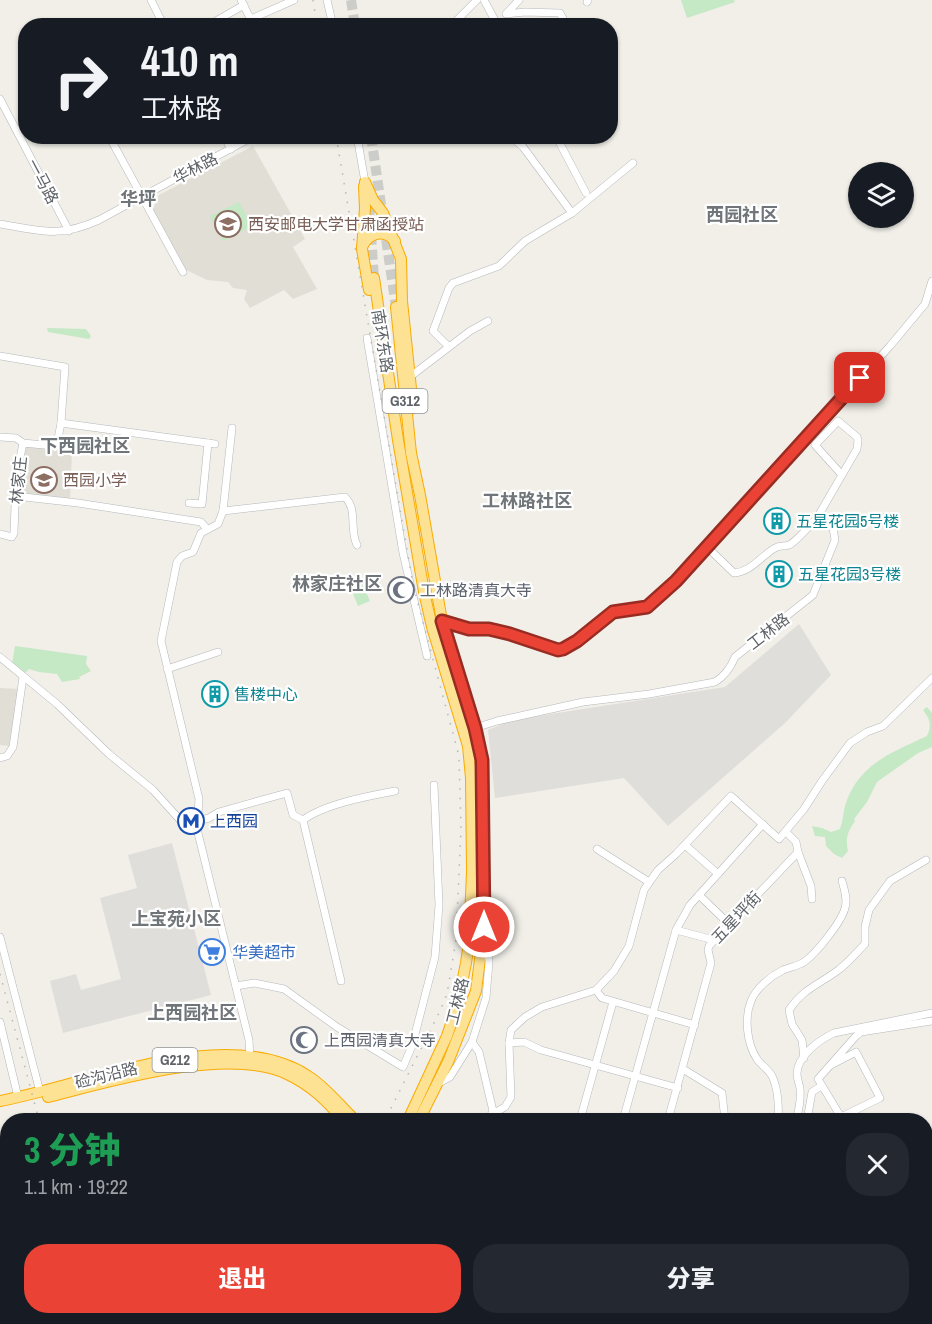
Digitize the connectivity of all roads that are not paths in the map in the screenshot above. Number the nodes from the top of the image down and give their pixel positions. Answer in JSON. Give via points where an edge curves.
{"nodes":[{"id":1,"x":151,"y":0,"type":"edge"},
{"id":2,"x":294,"y":0,"type":"edge"},
{"id":3,"x":327,"y":0,"type":"edge"},
{"id":4,"x":477,"y":0,"type":"edge"},
{"id":5,"x":484,"y":0,"type":"edge"},
{"id":6,"x":519,"y":0,"type":"edge"},
{"id":7,"x":243,"y":3,"type":"edge"},
{"id":8,"x":160,"y":18,"type":"edge"},
{"id":9,"x":220,"y":18,"type":"edge"},
{"id":10,"x":251,"y":18,"type":"edge"},
{"id":11,"x":260,"y":18,"type":"edge"},
{"id":12,"x":331,"y":18,"type":"edge"},
{"id":13,"x":459,"y":18,"type":"edge"},
{"id":14,"x":494,"y":18,"type":"edge"},
{"id":15,"x":563,"y":18,"type":"edge"},
{"id":16,"x":0,"y":99,"type":"edge"},
{"id":17,"x":18,"y":133,"type":"edge"},
{"id":18,"x":24,"y":144,"type":"edge"},
{"id":19,"x":113,"y":144,"type":"edge"},
{"id":20,"x":228,"y":144,"type":"edge"},
{"id":21,"x":240,"y":144,"type":"edge"},
{"id":22,"x":358,"y":144,"type":"edge"},
{"id":23,"x":519,"y":144,"type":"edge"},
{"id":24,"x":560,"y":144,"type":"edge"},
{"id":25,"x":231,"y":149,"type":"junction"},
{"id":26,"x":633,"y":163,"type":"dead end"},
{"id":27,"x":365,"y":182,"type":"junction"},
{"id":28,"x":586,"y":194,"type":"dead end"},
{"id":29,"x":142,"y":196,"type":"junction"},
{"id":30,"x":572,"y":213,"type":"junction"},
{"id":31,"x":0,"y":224,"type":"edge"},
{"id":32,"x":69,"y":231,"type":"junction"},
{"id":33,"x":396,"y":244,"type":"junction"},
{"id":34,"x":362,"y":249,"type":"junction"},
{"id":35,"x":183,"y":272,"type":"dead end"},
{"id":36,"x":374,"y":278,"type":"tunnel mouth"},
{"id":37,"x":932,"y":281,"type":"edge"},
{"id":38,"x":396,"y":307,"type":"tunnel mouth"},
{"id":39,"x":488,"y":321,"type":"dead end"},
{"id":40,"x":367,"y":338,"type":"dead end"},
{"id":41,"x":448,"y":346,"type":"junction"},
{"id":42,"x":0,"y":356,"type":"edge"},
{"id":43,"x":376,"y":364,"type":"junction"},
{"id":44,"x":411,"y":376,"type":"junction"},
{"id":45,"x":62,"y":423,"type":"junction"},
{"id":46,"x":232,"y":428,"type":"dead end"},
{"id":47,"x":0,"y":436,"type":"edge"},
{"id":48,"x":398,"y":440,"type":"junction"},
{"id":49,"x":23,"y":443,"type":"junction"},
{"id":50,"x":842,"y":475,"type":"junction"},
{"id":51,"x":420,"y":495,"type":"junction"},
{"id":52,"x":15,"y":496,"type":"junction"},
{"id":53,"x":189,"y":503,"type":"dead end"},
{"id":54,"x":223,"y":511,"type":"junction"},
{"id":55,"x":817,"y":518,"type":"junction"},
{"id":56,"x":207,"y":529,"type":"junction"},
{"id":57,"x":0,"y":534,"type":"edge"},
{"id":58,"x":357,"y":544,"type":"dead end"},
{"id":59,"x":707,"y":547,"type":"junction"},
{"id":60,"x":442,"y":621,"type":"junction"},
{"id":61,"x":432,"y":627,"type":"junction"},
{"id":62,"x":218,"y":652,"type":"dead end"},
{"id":63,"x":427,"y":656,"type":"dead end"},
{"id":64,"x":0,"y":657,"type":"edge"},
{"id":65,"x":167,"y":669,"type":"junction"},
{"id":66,"x":23,"y":677,"type":"junction"},
{"id":67,"x":932,"y":678,"type":"edge"},
{"id":68,"x":475,"y":728,"type":"junction"},
{"id":69,"x":0,"y":758,"type":"edge"},
{"id":70,"x":434,"y":785,"type":"dead end"},
{"id":71,"x":395,"y":791,"type":"dead end"},
{"id":72,"x":303,"y":820,"type":"junction"},
{"id":73,"x":763,"y":824,"type":"junction"},
{"id":74,"x":197,"y":825,"type":"junction"},
{"id":75,"x":786,"y":832,"type":"junction"},
{"id":76,"x":685,"y":845,"type":"junction"},
{"id":77,"x":597,"y":849,"type":"dead end"},
{"id":78,"x":798,"y":852,"type":"junction"},
{"id":79,"x":926,"y":860,"type":"dead end"},
{"id":80,"x":718,"y":874,"type":"junction"},
{"id":81,"x":842,"y":881,"type":"dead end"},
{"id":82,"x":649,"y":882,"type":"junction"},
{"id":83,"x":699,"y":895,"type":"junction"},
{"id":84,"x":812,"y":899,"type":"dead end"},
{"id":85,"x":729,"y":924,"type":"junction"},
{"id":86,"x":484,"y":927,"type":"junction"},
{"id":87,"x":676,"y":930,"type":"junction"},
{"id":88,"x":0,"y":937,"type":"edge"},
{"id":89,"x":714,"y":940,"type":"junction"},
{"id":90,"x":341,"y":981,"type":"dead end"},
{"id":91,"x":236,"y":986,"type":"junction"},
{"id":92,"x":596,"y":990,"type":"junction"},
{"id":93,"x":613,"y":1002,"type":"junction"},
{"id":94,"x":653,"y":1013,"type":"junction"},
{"id":95,"x":932,"y":1013,"type":"edge"},
{"id":96,"x":932,"y":1021,"type":"edge"},
{"id":97,"x":0,"y":1022,"type":"edge"},
{"id":98,"x":695,"y":1025,"type":"junction"},
{"id":99,"x":472,"y":1042,"type":"junction"},
{"id":100,"x":509,"y":1043,"type":"junction"},
{"id":101,"x":804,"y":1058,"type":"junction"},
{"id":102,"x":250,"y":1060,"type":"junction"},
{"id":103,"x":596,"y":1065,"type":"junction"},
{"id":104,"x":831,"y":1065,"type":"junction"},
{"id":105,"x":683,"y":1069,"type":"junction"},
{"id":106,"x":636,"y":1076,"type":"junction"},
{"id":107,"x":439,"y":1083,"type":"junction"},
{"id":108,"x":821,"y":1086,"type":"junction"},
{"id":109,"x":678,"y":1088,"type":"junction"},
{"id":110,"x":40,"y":1092,"type":"junction"},
{"id":111,"x":18,"y":1097,"type":"junction"},
{"id":112,"x":0,"y":1101,"type":"edge"},
{"id":113,"x":0,"y":1108,"type":"edge"},
{"id":114,"x":493,"y":1111,"type":"joint"},
{"id":115,"x":337,"y":1113,"type":"edge"},
{"id":116,"x":346,"y":1113,"type":"edge"},
{"id":117,"x":411,"y":1113,"type":"edge"},
{"id":118,"x":423,"y":1113,"type":"edge"},
{"id":119,"x":582,"y":1113,"type":"edge"},
{"id":120,"x":625,"y":1113,"type":"edge"},
{"id":121,"x":670,"y":1113,"type":"edge"},
{"id":122,"x":724,"y":1113,"type":"edge"},
{"id":123,"x":777,"y":1113,"type":"edge"},
{"id":124,"x":798,"y":1113,"type":"edge"},
{"id":125,"x":808,"y":1113,"type":"edge"},
{"id":126,"x":838,"y":1113,"type":"edge"},
{"id":127,"x":849,"y":1113,"type":"edge"}],
"edges":[{"from":1,"to":8,"type":"street"},
{"from":2,"to":11,"type":"street"},
{"from":3,"to":12,"type":"street"},
{"from":4,"to":13,"type":"street"},
{"from":5,"to":14,"type":"street"},
{"from":6,"to":15,"type":"street","via":[[506,14],[560,13]]},
{"from":7,"to":9,"type":"street"},
{"from":7,"to":10,"type":"street"},
{"from":16,"to":17,"type":"street","name":"一马路"},
{"from":18,"to":32,"type":"street","name":"一马路"},
{"from":19,"to":29,"type":"street"},
{"from":20,"to":25,"type":"street"},
{"from":21,"to":25,"type":"street","name":"华林路"},
{"from":22,"to":27,"type":"street"},
{"from":23,"to":30,"type":"street"},
{"from":24,"to":28,"type":"street"},
{"from":25,"to":29,"type":"street","name":"华林路"},
{"from":26,"to":30,"type":"street"},
{"from":27,"to":33,"type":"highway"},
{"from":27,"to":34,"type":"highway"},
{"from":29,"to":32,"type":"street","name":"华林路","via":[[99,220]]},
{"from":29,"to":35,"type":"street"},
{"from":30,"to":41,"type":"street","via":[[525,241],[499,266],[453,283],[433,331]]},
{"from":31,"to":32,"type":"street","name":"华林路","via":[[48,232]]},
{"from":33,"to":34,"type":"highway","via":[[388,235],[377,233],[367,238]]},
{"from":33,"to":44,"type":"highway","via":[[401,259]]},
{"from":34,"to":43,"type":"highway"},
{"from":36,"to":48,"type":"highway","name":"南环东路","number":"G312"},
{"from":37,"to":59,"type":"street","via":[[925,304]]},
{"from":38,"to":51,"type":"highway","name":"南环东路","number":"G312","via":[[411,453]]},
{"from":39,"to":41,"type":"street"},
{"from":40,"to":43,"type":"street"},
{"from":41,"to":44,"type":"street"},
{"from":42,"to":45,"type":"street","via":[[65,367]]},
{"from":43,"to":48,"type":"highway"},
{"from":43,"to":63,"type":"street","via":[[403,553]]},
{"from":44,"to":51,"type":"highway"},
{"from":45,"to":49,"type":"street","name":"林家庄","via":[[54,446]]},
{"from":45,"to":53,"type":"street","via":[[211,444],[202,504]]},
{"from":46,"to":54,"type":"street"},
{"from":47,"to":49,"type":"street"},
{"from":48,"to":61,"type":"highway","name":"工林路","number":"G312"},
{"from":49,"to":52,"type":"street","name":"林家庄"},
{"from":50,"to":50,"type":"street","via":[[858,440],[838,421],[815,445]]},
{"from":50,"to":55,"type":"street"},
{"from":51,"to":60,"type":"highway","name":"工林路","number":"G312"},
{"from":52,"to":56,"type":"street","via":[[201,522]]},
{"from":52,"to":57,"type":"street","name":"林家庄","via":[[14,533],[12,537]]},
{"from":54,"to":56,"type":"street","via":[[218,524]]},
{"from":54,"to":58,"type":"street","via":[[345,497],[352,509]]},
{"from":55,"to":59,"type":"street","via":[[789,545],[775,548],[739,573],[734,573]]},
{"from":55,"to":68,"type":"street","name":"工林路","via":[[833,528],[835,540],[813,595],[735,657],[731,668],[715,682],[584,702]]},
{"from":56,"to":65,"type":"street","via":[[201,533],[193,552],[177,562],[161,641]]},
{"from":59,"to":60,"type":"street","via":[[650,605],[613,612],[563,649]]},
{"from":60,"to":61,"type":"street"},
{"from":60,"to":68,"type":"highway","name":"工林路","number":"G312"},
{"from":61,"to":117,"type":"highway","name":"工林路","number":"G312","via":[[470,762],[469,944],[458,1003],[447,1036]]},
{"from":62,"to":65,"type":"street"},
{"from":64,"to":66,"type":"street"},
{"from":65,"to":74,"type":"street","via":[[197,790]]},
{"from":66,"to":69,"type":"street","via":[[13,747]]},
{"from":66,"to":74,"type":"street","via":[[153,790],[190,831]]},
{"from":67,"to":75,"type":"street","via":[[883,726],[850,743]]},
{"from":68,"to":86,"type":"highway","name":"工林路","number":"G312","via":[[483,769]]},
{"from":70,"to":91,"type":"street","via":[[439,904],[435,957],[404,1067],[284,989],[254,983]]},
{"from":71,"to":72,"type":"street","via":[[354,799],[314,812]]},
{"from":72,"to":74,"type":"street","via":[[293,815],[287,793],[219,812]]},
{"from":72,"to":90,"type":"street"},
{"from":73,"to":75,"type":"street","via":[[778,839]]},
{"from":73,"to":76,"type":"street","via":[[731,796]]},
{"from":73,"to":80,"type":"street"},
{"from":74,"to":91,"type":"street"},
{"from":75,"to":78,"type":"street"},
{"from":76,"to":80,"type":"street"},
{"from":76,"to":82,"type":"street"},
{"from":77,"to":82,"type":"street"},
{"from":78,"to":84,"type":"street"},
{"from":78,"to":85,"type":"street","name":"五星坪街"},
{"from":79,"to":101,"type":"street","via":[[890,881],[868,910],[865,944],[839,970],[809,988],[789,1010],[802,1040]]},
{"from":80,"to":83,"type":"street"},
{"from":81,"to":123,"type":"street","via":[[845,908],[832,929],[803,964],[769,979],[751,1001],[747,1025],[751,1048],[775,1083]]},
{"from":82,"to":92,"type":"street","via":[[629,946]]},
{"from":83,"to":85,"type":"street"},
{"from":83,"to":87,"type":"street"},
{"from":85,"to":89,"type":"street","name":"五星坪街"},
{"from":86,"to":99,"type":"street","via":[[489,962],[486,998]]},
{"from":86,"to":107,"type":"highway","name":"工林路","number":"G312","via":[[476,990]]},
{"from":87,"to":89,"type":"street"},
{"from":87,"to":94,"type":"street"},
{"from":88,"to":110,"type":"street"},
{"from":89,"to":98,"type":"street","name":"五星坪街","via":[[708,950],[711,963]]},
{"from":91,"to":102,"type":"street"},
{"from":92,"to":93,"type":"street","via":[[602,998]]},
{"from":92,"to":100,"type":"street","via":[[525,1017],[511,1030]]},
{"from":93,"to":94,"type":"street"},
{"from":93,"to":103,"type":"street"},
{"from":94,"to":98,"type":"street"},
{"from":94,"to":106,"type":"street"},
{"from":95,"to":101,"type":"street","via":[[834,1033],[820,1040]]},
{"from":96,"to":104,"type":"street","via":[[861,1032]]},
{"from":97,"to":111,"type":"street"},
{"from":98,"to":105,"type":"street","name":"五星坪街"},
{"from":99,"to":107,"type":"street","via":[[450,1077]]},
{"from":99,"to":114,"type":"street","via":[[479,1052]]},
{"from":100,"to":103,"type":"street","via":[[524,1042]]},
{"from":100,"to":114,"type":"street","via":[[511,1097],[505,1107]]},
{"from":101,"to":124,"type":"street","via":[[798,1066]]},
{"from":102,"to":110,"type":"highway","name":"硷沟沿路","number":"G212","via":[[175,1060]]},
{"from":102,"to":113,"type":"highway","name":"硷沟沿路","number":"G212","via":[[158,1072]]},
{"from":102,"to":115,"type":"highway","number":"G212","via":[[305,1083]]},
{"from":102,"to":116,"type":"highway","number":"G212","via":[[275,1060],[291,1066],[309,1076]]},
{"from":103,"to":106,"type":"street"},
{"from":103,"to":119,"type":"street"},
{"from":104,"to":108,"type":"street","via":[[818,1079]]},
{"from":104,"to":127,"type":"street","via":[[856,1052],[880,1098]]},
{"from":105,"to":109,"type":"street","name":"五星坪街"},
{"from":105,"to":122,"type":"street","via":[[722,1093]]},
{"from":106,"to":109,"type":"street"},
{"from":106,"to":120,"type":"street"},
{"from":107,"to":118,"type":"highway","name":"工林路","number":"G312"},
{"from":108,"to":125,"type":"street","via":[[812,1092]]},
{"from":108,"to":126,"type":"street"},
{"from":109,"to":121,"type":"street","name":"五星坪街"},
{"from":110,"to":111,"type":"highway","name":"硷沟沿路","number":"G212"},
{"from":111,"to":112,"type":"highway","name":"硷沟沿路","number":"G212"}]}
